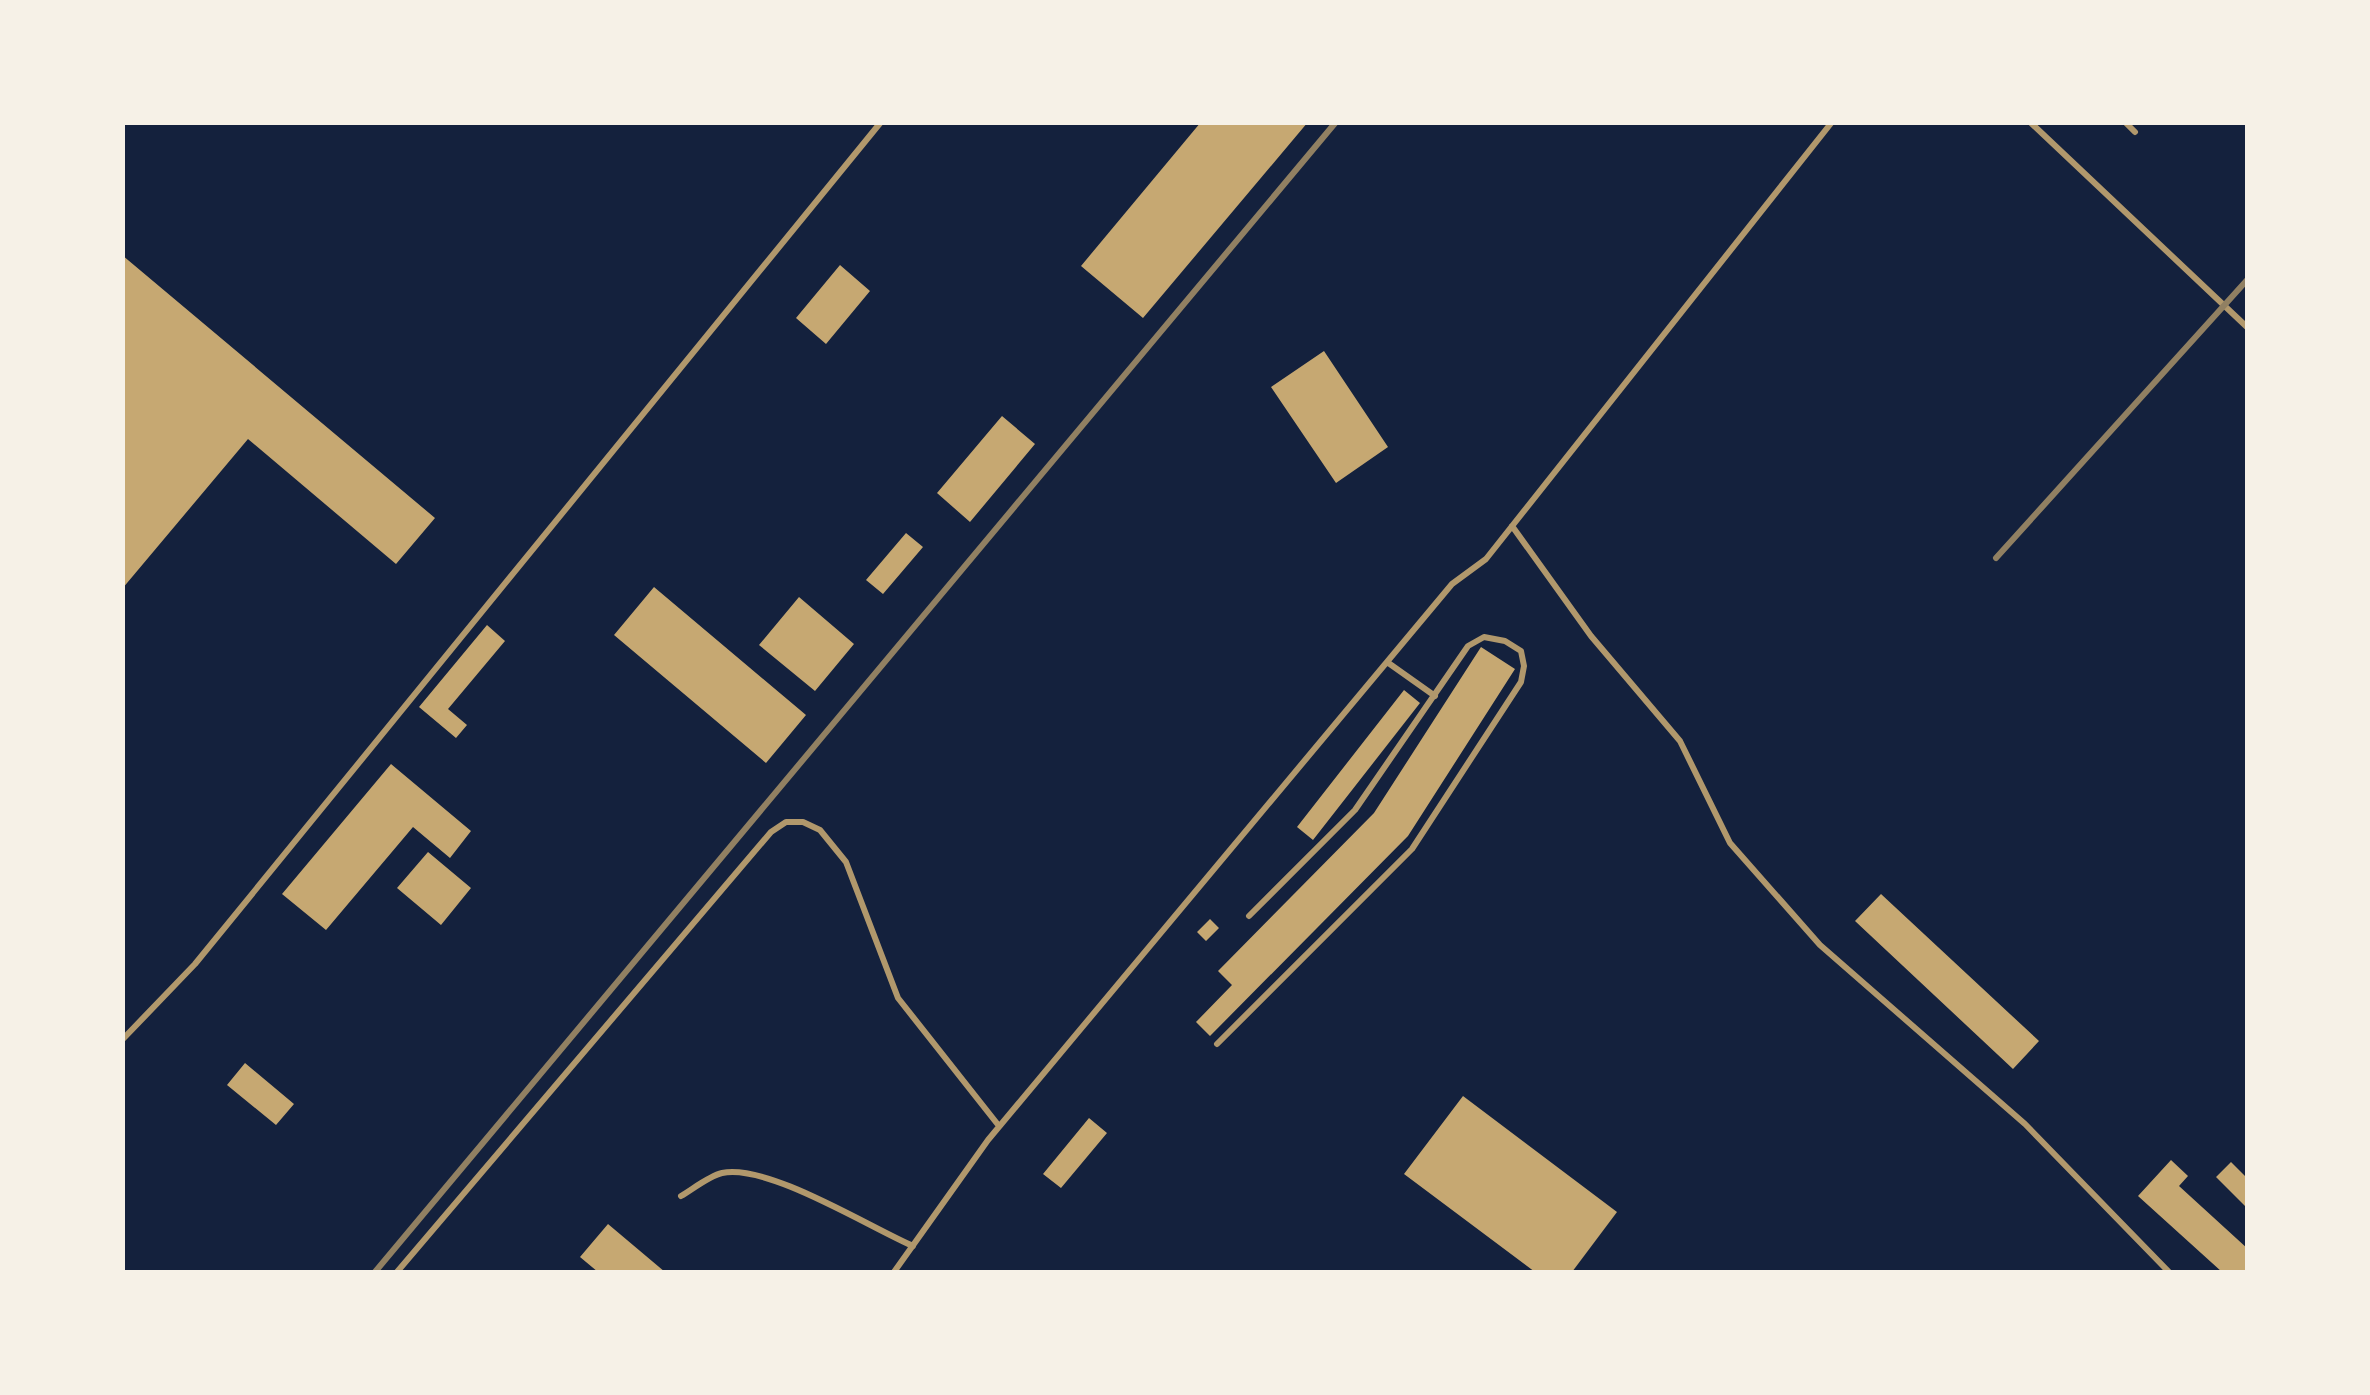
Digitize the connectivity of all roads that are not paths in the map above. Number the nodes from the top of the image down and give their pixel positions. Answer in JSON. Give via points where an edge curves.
{"nodes":[{"id":1,"x":882,"y":122,"type":"edge"},
{"id":2,"x":1832,"y":122,"type":"edge"},
{"id":3,"x":2030,"y":122,"type":"edge"},
{"id":4,"x":2125,"y":122,"type":"edge"},
{"id":5,"x":2134,"y":132,"type":"dead end"},
{"id":6,"x":2248,"y":328,"type":"edge"},
{"id":7,"x":1512,"y":526,"type":"junction"},
{"id":8,"x":1387,"y":662,"type":"junction"},
{"id":9,"x":1434,"y":696,"type":"junction"},
{"id":10,"x":1249,"y":916,"type":"dead end"},
{"id":11,"x":122,"y":1040,"type":"edge"},
{"id":12,"x":1217,"y":1044,"type":"dead end"},
{"id":13,"x":999,"y":1126,"type":"junction"},
{"id":14,"x":681,"y":1196,"type":"dead end"},
{"id":15,"x":913,"y":1246,"type":"junction"},
{"id":16,"x":396,"y":1272,"type":"edge"},
{"id":17,"x":894,"y":1272,"type":"edge"},
{"id":18,"x":2169,"y":1272,"type":"edge"}],
"edges":[{"from":1,"to":11,"type":"lane","via":[[195,964]]},
{"from":2,"to":7,"type":"lane"},
{"from":3,"to":6,"type":"lane"},
{"from":4,"to":5,"type":"lane"},
{"from":7,"to":8,"type":"lane"},
{"from":7,"to":18,"type":"lane","via":[[1591,636],[1680,741],[1730,843],[1820,945],[2024,1124]]},
{"from":8,"to":9,"type":"lane"},
{"from":8,"to":13,"type":"lane"},
{"from":9,"to":10,"type":"lane","via":[[1355,810]]},
{"from":9,"to":12,"type":"lane","via":[[1468,646],[1484,637],[1521,651],[1521,682],[1412,849]]},
{"from":13,"to":15,"type":"lane"},
{"from":13,"to":16,"type":"lane","via":[[898,998],[846,862],[820,830],[786,822]]},
{"from":14,"to":15,"type":"lane","via":[[722,1173],[745,1174],[791,1186]]},
{"from":15,"to":17,"type":"lane"}]}
